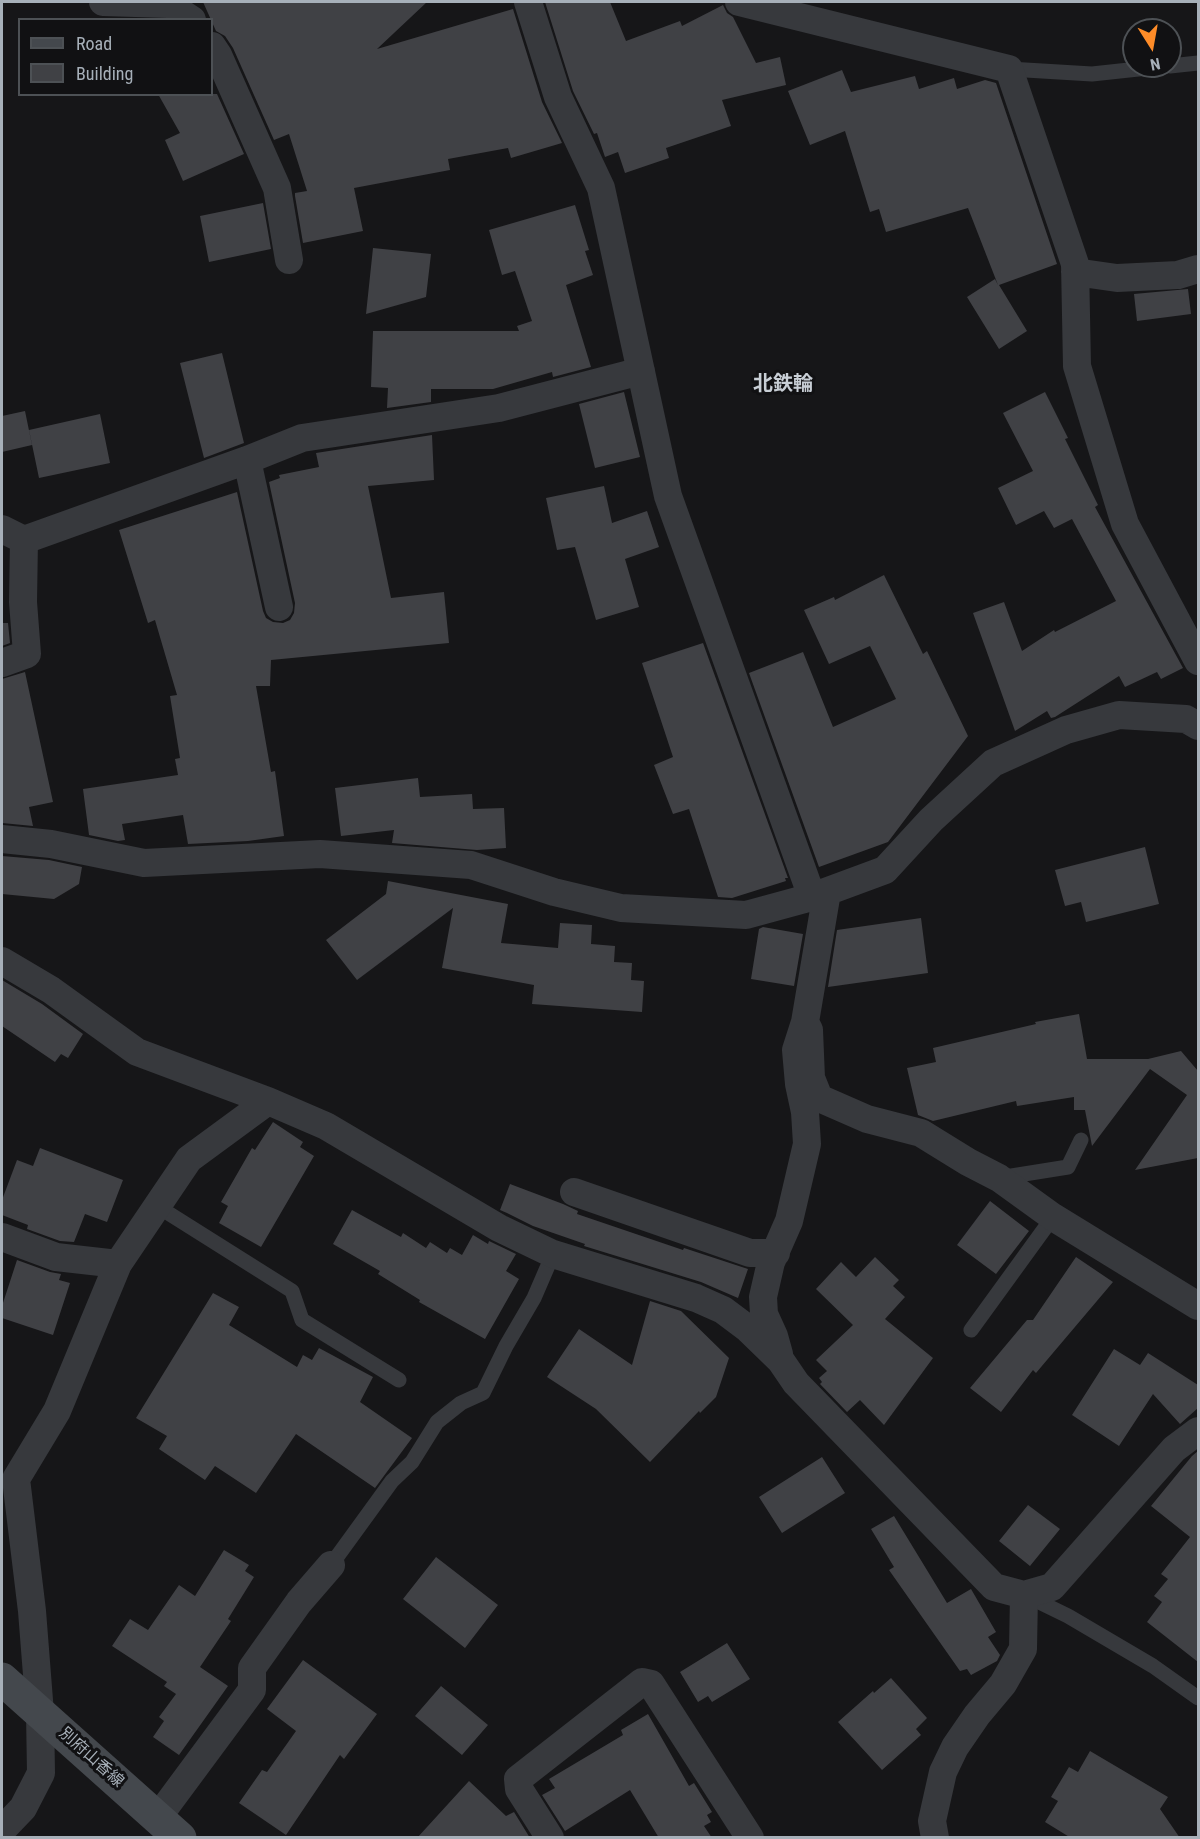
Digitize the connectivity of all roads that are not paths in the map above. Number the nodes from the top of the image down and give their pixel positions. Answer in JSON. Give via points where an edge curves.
{"nodes":[{"id":1,"x":103,"y":2,"type":"edge"},
{"id":2,"x":528,"y":2,"type":"edge"},
{"id":3,"x":740,"y":2,"type":"edge"},
{"id":4,"x":189,"y":18,"type":"edge"},
{"id":5,"x":213,"y":48,"type":"edge"},
{"id":6,"x":1198,"y":63,"type":"edge"},
{"id":7,"x":1182,"y":65,"type":"edge"},
{"id":8,"x":1009,"y":69,"type":"junction"},
{"id":9,"x":1122,"y":71,"type":"edge"},
{"id":10,"x":289,"y":260,"type":"dead end"},
{"id":11,"x":1198,"y":269,"type":"edge"},
{"id":12,"x":1075,"y":272,"type":"junction"},
{"id":13,"x":640,"y":371,"type":"junction"},
{"id":14,"x":247,"y":460,"type":"junction"},
{"id":15,"x":13,"y":535,"type":"edge"},
{"id":16,"x":279,"y":607,"type":"dead end"},
{"id":17,"x":1198,"y":661,"type":"edge"},
{"id":18,"x":2,"y":663,"type":"edge"},
{"id":19,"x":1194,"y":715,"type":"edge"},
{"id":20,"x":2,"y":839,"type":"edge"},
{"id":21,"x":819,"y":894,"type":"junction"},
{"id":22,"x":2,"y":961,"type":"edge"},
{"id":23,"x":806,"y":1022,"type":"junction"},
{"id":24,"x":268,"y":1101,"type":"junction"},
{"id":25,"x":1081,"y":1140,"type":"dead end"},
{"id":26,"x":999,"y":1178,"type":"junction"},
{"id":27,"x":574,"y":1192,"type":"dead end"},
{"id":28,"x":157,"y":1206,"type":"junction"},
{"id":29,"x":1053,"y":1217,"type":"junction"},
{"id":30,"x":2,"y":1238,"type":"edge"},
{"id":31,"x":776,"y":1252,"type":"junction"},
{"id":32,"x":553,"y":1254,"type":"junction"},
{"id":33,"x":118,"y":1264,"type":"junction"},
{"id":34,"x":1198,"y":1306,"type":"edge"},
{"id":35,"x":971,"y":1330,"type":"dead end"},
{"id":36,"x":781,"y":1361,"type":"junction"},
{"id":37,"x":399,"y":1380,"type":"dead end"},
{"id":38,"x":1198,"y":1431,"type":"edge"},
{"id":39,"x":331,"y":1565,"type":"joint"},
{"id":40,"x":1024,"y":1595,"type":"junction"},
{"id":41,"x":2,"y":1679,"type":"edge"},
{"id":42,"x":1198,"y":1698,"type":"edge"},
{"id":43,"x":40,"y":1713,"type":"junction"},
{"id":44,"x":169,"y":1827,"type":"edge"},
{"id":45,"x":2,"y":1830,"type":"edge"},
{"id":46,"x":550,"y":1838,"type":"edge"},
{"id":47,"x":750,"y":1838,"type":"edge"},
{"id":48,"x":935,"y":1838,"type":"edge"}],
"edges":[{"from":1,"to":4,"type":"street","via":[[168,4]]},
{"from":2,"to":13,"type":"street","via":[[558,97],[601,188]]},
{"from":3,"to":8,"type":"street"},
{"from":5,"to":10,"type":"street","via":[[278,188]]},
{"from":6,"to":7,"type":"lane"},
{"from":8,"to":9,"type":"lane","via":[[1092,74]]},
{"from":8,"to":12,"type":"street"},
{"from":11,"to":12,"type":"street","via":[[1178,275],[1117,278]]},
{"from":12,"to":17,"type":"street","via":[[1077,366],[1125,524]]},
{"from":13,"to":14,"type":"street","via":[[499,408],[302,438]]},
{"from":13,"to":21,"type":"street","via":[[668,496]]},
{"from":14,"to":15,"type":"street"},
{"from":14,"to":16,"type":"street"},
{"from":15,"to":18,"type":"street","via":[[27,654]]},
{"from":19,"to":21,"type":"street","via":[[1119,715],[1066,730],[993,763],[931,820],[885,870]]},
{"from":20,"to":21,"type":"street","via":[[51,844],[144,863],[320,854],[471,865],[621,908],[746,915]]},
{"from":21,"to":23,"type":"street"},
{"from":22,"to":24,"type":"street","via":[[51,990],[137,1052]]},
{"from":23,"to":26,"type":"street","via":[[810,1078],[819,1098],[867,1119],[921,1133]]},
{"from":23,"to":31,"type":"street","via":[[796,1050],[807,1144],[789,1221]]},
{"from":24,"to":28,"type":"street","via":[[189,1159]]},
{"from":24,"to":32,"type":"street","via":[[326,1125],[499,1228]]},
{"from":25,"to":26,"type":"lane","via":[[1068,1167]]},
{"from":26,"to":29,"type":"street"},
{"from":27,"to":31,"type":"street","via":[[750,1253]]},
{"from":28,"to":33,"type":"street"},
{"from":28,"to":37,"type":"lane","via":[[292,1291],[302,1320]]},
{"from":29,"to":34,"type":"street"},
{"from":29,"to":35,"type":"lane"},
{"from":30,"to":33,"type":"street","via":[[56,1257]]},
{"from":31,"to":36,"type":"street","via":[[763,1297],[764,1314]]},
{"from":32,"to":36,"type":"street","via":[[723,1310]]},
{"from":32,"to":39,"type":"lane","via":[[483,1393],[461,1403],[438,1422],[412,1462],[392,1481]]},
{"from":33,"to":43,"type":"street","via":[[57,1411],[16,1479]]},
{"from":36,"to":40,"type":"street","via":[[796,1383],[994,1587]]},
{"from":38,"to":40,"type":"street","via":[[1174,1449],[1052,1587]]},
{"from":39,"to":44,"type":"street","via":[[298,1602],[252,1668],[252,1690]]},
{"from":40,"to":42,"type":"lane","via":[[1153,1666]]},
{"from":40,"to":48,"type":"street","via":[[1023,1649],[1003,1684],[955,1747],[943,1772],[932,1821]]},
{"from":41,"to":43,"type":"main road","name":"別府山香線"},
{"from":43,"to":44,"type":"main road","name":"別府山香線"},
{"from":43,"to":45,"type":"street","via":[[41,1773],[23,1808]]},
{"from":46,"to":47,"type":"street","via":[[519,1789],[518,1779],[642,1682],[651,1684]]}]}
